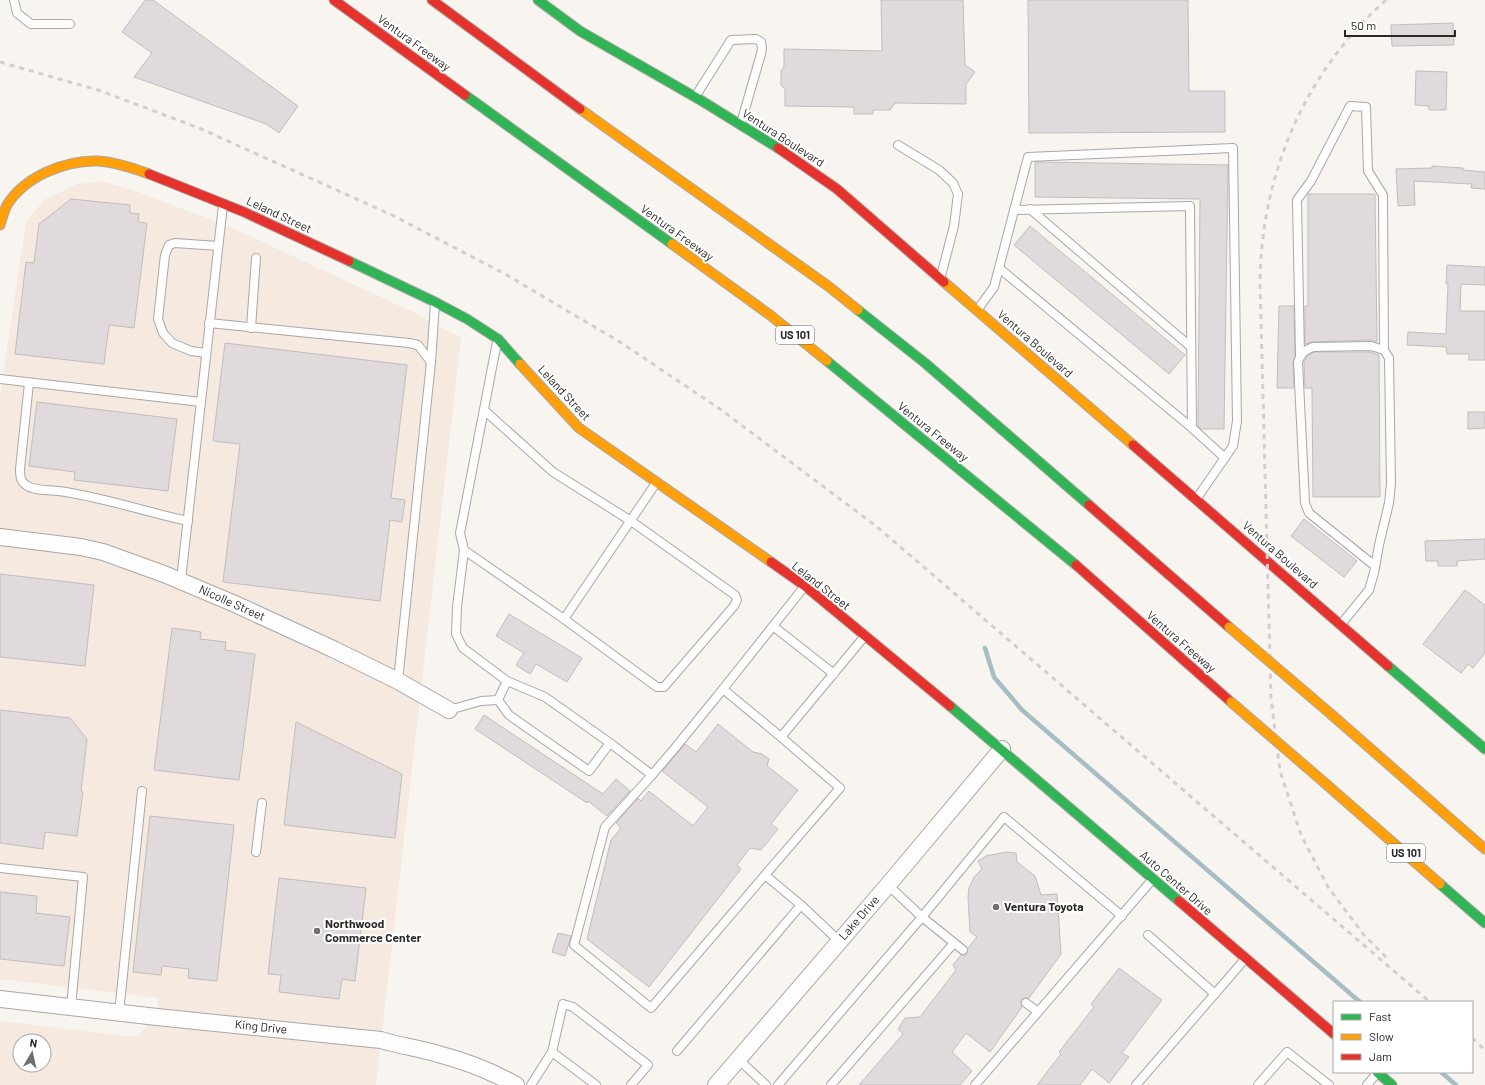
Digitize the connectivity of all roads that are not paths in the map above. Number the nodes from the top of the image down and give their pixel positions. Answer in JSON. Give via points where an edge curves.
{"nodes":[{"id":1,"x":13,"y":0,"type":"edge"},
{"id":2,"x":334,"y":0,"type":"edge"},
{"id":3,"x":432,"y":0,"type":"edge"},
{"id":4,"x":538,"y":0,"type":"edge"},
{"id":5,"x":70,"y":24,"type":"dead end"},
{"id":6,"x":695,"y":97,"type":"junction"},
{"id":7,"x":740,"y":124,"type":"junction"},
{"id":8,"x":898,"y":145,"type":"dead end"},
{"id":9,"x":223,"y":202,"type":"junction"},
{"id":10,"x":3,"y":204,"type":"edge"},
{"id":11,"x":1030,"y":209,"type":"junction"},
{"id":12,"x":1014,"y":210,"type":"junction"},
{"id":13,"x":0,"y":225,"type":"edge"},
{"id":14,"x":218,"y":246,"type":"junction"},
{"id":15,"x":256,"y":258,"type":"dead end"},
{"id":16,"x":999,"y":268,"type":"junction"},
{"id":17,"x":940,"y":278,"type":"junction"},
{"id":18,"x":435,"y":302,"type":"junction"},
{"id":19,"x":977,"y":310,"type":"junction"},
{"id":20,"x":209,"y":324,"type":"junction"},
{"id":21,"x":251,"y":328,"type":"junction"},
{"id":22,"x":498,"y":339,"type":"junction"},
{"id":23,"x":1191,"y":347,"type":"junction"},
{"id":24,"x":1384,"y":350,"type":"junction"},
{"id":25,"x":206,"y":353,"type":"junction"},
{"id":26,"x":1300,"y":355,"type":"junction"},
{"id":27,"x":431,"y":362,"type":"junction"},
{"id":28,"x":0,"y":379,"type":"edge"},
{"id":29,"x":29,"y":382,"type":"junction"},
{"id":30,"x":201,"y":402,"type":"junction"},
{"id":31,"x":484,"y":410,"type":"junction"},
{"id":32,"x":1192,"y":428,"type":"junction"},
{"id":33,"x":1225,"y":458,"type":"junction"},
{"id":34,"x":656,"y":482,"type":"junction"},
{"id":35,"x":1196,"y":499,"type":"junction"},
{"id":36,"x":188,"y":521,"type":"junction"},
{"id":37,"x":631,"y":521,"type":"junction"},
{"id":38,"x":0,"y":537,"type":"edge"},
{"id":39,"x":464,"y":550,"type":"junction"},
{"id":40,"x":1375,"y":566,"type":"junction"},
{"id":41,"x":181,"y":580,"type":"junction"},
{"id":42,"x":805,"y":586,"type":"junction"},
{"id":43,"x":564,"y":619,"type":"junction"},
{"id":44,"x":1341,"y":624,"type":"junction"},
{"id":45,"x":773,"y":626,"type":"junction"},
{"id":46,"x":866,"y":636,"type":"junction"},
{"id":47,"x":834,"y":674,"type":"junction"},
{"id":48,"x":398,"y":681,"type":"junction"},
{"id":49,"x":506,"y":681,"type":"junction"},
{"id":50,"x":723,"y":689,"type":"junction"},
{"id":51,"x":498,"y":700,"type":"junction"},
{"id":52,"x":449,"y":710,"type":"joint"},
{"id":53,"x":781,"y":737,"type":"junction"},
{"id":54,"x":610,"y":743,"type":"junction"},
{"id":55,"x":1002,"y":749,"type":"junction"},
{"id":56,"x":1485,"y":749,"type":"edge"},
{"id":57,"x":652,"y":775,"type":"junction"},
{"id":58,"x":142,"y":791,"type":"dead end"},
{"id":59,"x":262,"y":803,"type":"dead end"},
{"id":60,"x":1485,"y":849,"type":"edge"},
{"id":61,"x":256,"y":852,"type":"dead end"},
{"id":62,"x":0,"y":868,"type":"edge"},
{"id":63,"x":765,"y":875,"type":"junction"},
{"id":64,"x":1153,"y":879,"type":"junction"},
{"id":65,"x":888,"y":885,"type":"junction"},
{"id":66,"x":800,"y":905,"type":"junction"},
{"id":67,"x":1122,"y":916,"type":"junction"},
{"id":68,"x":922,"y":917,"type":"junction"},
{"id":69,"x":1485,"y":922,"type":"edge"},
{"id":70,"x":1148,"y":935,"type":"dead end"},
{"id":71,"x":839,"y":941,"type":"junction"},
{"id":72,"x":954,"y":943,"type":"junction"},
{"id":73,"x":963,"y":950,"type":"dead end"},
{"id":74,"x":1246,"y":958,"type":"junction"},
{"id":75,"x":1215,"y":994,"type":"junction"},
{"id":76,"x":0,"y":999,"type":"edge"},
{"id":77,"x":1026,"y":1003,"type":"dead end"},
{"id":78,"x":71,"y":1007,"type":"junction"},
{"id":79,"x":1038,"y":1012,"type":"junction"},
{"id":80,"x":120,"y":1013,"type":"junction"},
{"id":81,"x":1333,"y":1033,"type":"edge"},
{"id":82,"x":677,"y":1050,"type":"dead end"},
{"id":83,"x":552,"y":1052,"type":"junction"},
{"id":84,"x":738,"y":1059,"type":"junction"},
{"id":85,"x":1377,"y":1073,"type":"edge"},
{"id":86,"x":1379,"y":1073,"type":"edge"},
{"id":87,"x":1260,"y":1082,"type":"edge"},
{"id":88,"x":516,"y":1085,"type":"edge"},
{"id":89,"x":531,"y":1085,"type":"edge"},
{"id":90,"x":596,"y":1085,"type":"edge"},
{"id":91,"x":631,"y":1085,"type":"edge"},
{"id":92,"x":716,"y":1085,"type":"edge"},
{"id":93,"x":766,"y":1085,"type":"edge"},
{"id":94,"x":778,"y":1085,"type":"edge"},
{"id":95,"x":831,"y":1085,"type":"edge"},
{"id":96,"x":975,"y":1085,"type":"edge"},
{"id":97,"x":1136,"y":1085,"type":"edge"},
{"id":98,"x":1270,"y":1085,"type":"edge"},
{"id":99,"x":1329,"y":1085,"type":"edge"},
{"id":100,"x":1367,"y":1085,"type":"edge"},
{"id":101,"x":1392,"y":1085,"type":"edge"}],
"edges":[{"from":1,"to":5,"type":"lane","via":[[17,14],[31,24]]},
{"from":2,"to":69,"type":"main road","name":"Ventura Freeway","number":"US 101","bridge":true,"via":[[770,315],[1061,552]]},
{"from":3,"to":60,"type":"main road","bridge":true,"via":[[828,286],[926,363]]},
{"from":4,"to":6,"type":"main road","name":"Ventura Boulevard","via":[[580,31]]},
{"from":6,"to":7,"type":"main road","name":"Ventura Boulevard"},
{"from":6,"to":7,"type":"lane","via":[[731,40],[756,39],[761,42],[761,54]]},
{"from":7,"to":17,"type":"main road","name":"Ventura Boulevard","via":[[805,165],[837,189]]},
{"from":8,"to":17,"type":"lane","via":[[939,170],[953,183],[958,194],[954,226]]},
{"from":9,"to":10,"type":"main road","name":"Leland Street","via":[[123,164],[98,161],[77,163],[35,178]]},
{"from":9,"to":14,"type":"lane"},
{"from":9,"to":18,"type":"main road","name":"Leland Street"},
{"from":10,"to":13,"type":"main road","name":"Leland Street"},
{"from":11,"to":12,"type":"lane"},
{"from":11,"to":23,"type":"lane"},
{"from":11,"to":23,"type":"lane","via":[[1190,206]]},
{"from":12,"to":16,"type":"lane"},
{"from":12,"to":33,"type":"lane","via":[[1028,157],[1233,148],[1237,421],[1233,446]]},
{"from":14,"to":20,"type":"lane"},
{"from":14,"to":25,"type":"lane","via":[[176,243],[169,245],[165,255],[158,319],[163,333],[172,343],[191,351]]},
{"from":15,"to":21,"type":"lane"},
{"from":16,"to":19,"type":"lane","via":[[994,287]]},
{"from":16,"to":32,"type":"lane"},
{"from":17,"to":19,"type":"main road","name":"Ventura Boulevard"},
{"from":18,"to":22,"type":"main road","name":"Leland Street"},
{"from":18,"to":27,"type":"lane"},
{"from":19,"to":35,"type":"main road","name":"Ventura Boulevard"},
{"from":20,"to":21,"type":"lane"},
{"from":20,"to":25,"type":"lane"},
{"from":21,"to":27,"type":"lane","via":[[409,343],[418,345]]},
{"from":22,"to":31,"type":"lane"},
{"from":22,"to":34,"type":"main road","name":"Leland Street","via":[[579,428]]},
{"from":23,"to":32,"type":"lane"},
{"from":24,"to":26,"type":"lane","via":[[1371,346],[1313,347]]},
{"from":24,"to":26,"type":"lane","via":[[1383,195],[1368,171],[1366,106],[1350,106],[1311,181],[1297,200]]},
{"from":24,"to":40,"type":"lane","via":[[1389,358],[1391,484]]},
{"from":25,"to":30,"type":"lane"},
{"from":26,"to":40,"type":"lane","via":[[1298,362],[1305,503],[1309,513]]},
{"from":27,"to":48,"type":"lane"},
{"from":28,"to":29,"type":"lane"},
{"from":29,"to":30,"type":"lane"},
{"from":29,"to":36,"type":"lane","via":[[20,469],[21,479],[26,486],[111,501]]},
{"from":30,"to":36,"type":"lane"},
{"from":31,"to":37,"type":"lane","via":[[553,472]]},
{"from":31,"to":39,"type":"lane","via":[[460,533]]},
{"from":32,"to":33,"type":"lane"},
{"from":33,"to":35,"type":"lane"},
{"from":34,"to":37,"type":"lane"},
{"from":34,"to":42,"type":"main road","name":"Leland Street"},
{"from":35,"to":44,"type":"main road","name":"Ventura Boulevard"},
{"from":36,"to":41,"type":"lane"},
{"from":37,"to":43,"type":"lane"},
{"from":37,"to":43,"type":"lane","via":[[735,595],[737,600],[734,606],[664,687],[657,687]]},
{"from":38,"to":41,"type":"street","name":"Nicolle Street","via":[[62,544],[103,552]]},
{"from":39,"to":43,"type":"lane"},
{"from":39,"to":49,"type":"lane","via":[[456,634],[463,648]]},
{"from":40,"to":44,"type":"lane","via":[[1369,590]]},
{"from":41,"to":48,"type":"street","name":"Nicolle Street"},
{"from":42,"to":45,"type":"lane"},
{"from":42,"to":46,"type":"main road","name":"Leland Street"},
{"from":44,"to":56,"type":"main road","name":"Ventura Boulevard"},
{"from":45,"to":47,"type":"lane"},
{"from":45,"to":50,"type":"lane"},
{"from":46,"to":47,"type":"lane"},
{"from":46,"to":55,"type":"main road","name":"Leland Street"},
{"from":47,"to":53,"type":"lane"},
{"from":48,"to":52,"type":"street","name":"Nicolle Street"},
{"from":49,"to":51,"type":"lane"},
{"from":49,"to":54,"type":"lane","via":[[545,697]]},
{"from":50,"to":53,"type":"lane"},
{"from":50,"to":57,"type":"lane"},
{"from":51,"to":52,"type":"lane","via":[[481,701]]},
{"from":51,"to":54,"type":"lane","via":[[509,715],[589,771]]},
{"from":53,"to":63,"type":"lane","via":[[840,788]]},
{"from":54,"to":57,"type":"lane"},
{"from":55,"to":64,"type":"main road","name":"Auto Center Drive"},
{"from":55,"to":65,"type":"street","name":"Lake Drive"},
{"from":57,"to":63,"type":"lane","via":[[605,827],[574,945],[651,1008]]},
{"from":58,"to":80,"type":"lane"},
{"from":59,"to":61,"type":"lane"},
{"from":62,"to":78,"type":"lane","via":[[83,877]]},
{"from":63,"to":66,"type":"lane"},
{"from":64,"to":67,"type":"lane"},
{"from":64,"to":74,"type":"main road","name":"Auto Center Drive"},
{"from":65,"to":68,"type":"lane"},
{"from":65,"to":71,"type":"street","name":"Lake Drive"},
{"from":66,"to":71,"type":"lane"},
{"from":66,"to":82,"type":"lane"},
{"from":67,"to":68,"type":"lane","via":[[1004,818]]},
{"from":67,"to":79,"type":"lane"},
{"from":68,"to":72,"type":"lane"},
{"from":68,"to":94,"type":"lane"},
{"from":70,"to":75,"type":"lane"},
{"from":71,"to":84,"type":"street","name":"Lake Drive"},
{"from":72,"to":73,"type":"lane"},
{"from":72,"to":95,"type":"lane"},
{"from":74,"to":75,"type":"lane"},
{"from":74,"to":81,"type":"main road","name":"Auto Center Drive"},
{"from":75,"to":97,"type":"lane"},
{"from":76,"to":78,"type":"street","name":"King Drive"},
{"from":77,"to":79,"type":"lane"},
{"from":78,"to":80,"type":"street","name":"King Drive"},
{"from":79,"to":96,"type":"lane"},
{"from":80,"to":88,"type":"street","name":"King Drive","via":[[381,1040],[437,1053],[470,1064]]},
{"from":83,"to":89,"type":"lane"},
{"from":83,"to":90,"type":"lane"},
{"from":83,"to":91,"type":"lane","via":[[563,1004],[573,1007],[648,1065]]},
{"from":84,"to":92,"type":"street","name":"Lake Drive"},
{"from":84,"to":93,"type":"lane"},
{"from":85,"to":100,"type":"lane"},
{"from":86,"to":101,"type":"main road"},
{"from":87,"to":98,"type":"lane"},
{"from":87,"to":99,"type":"lane","via":[[1287,1052]]}]}
